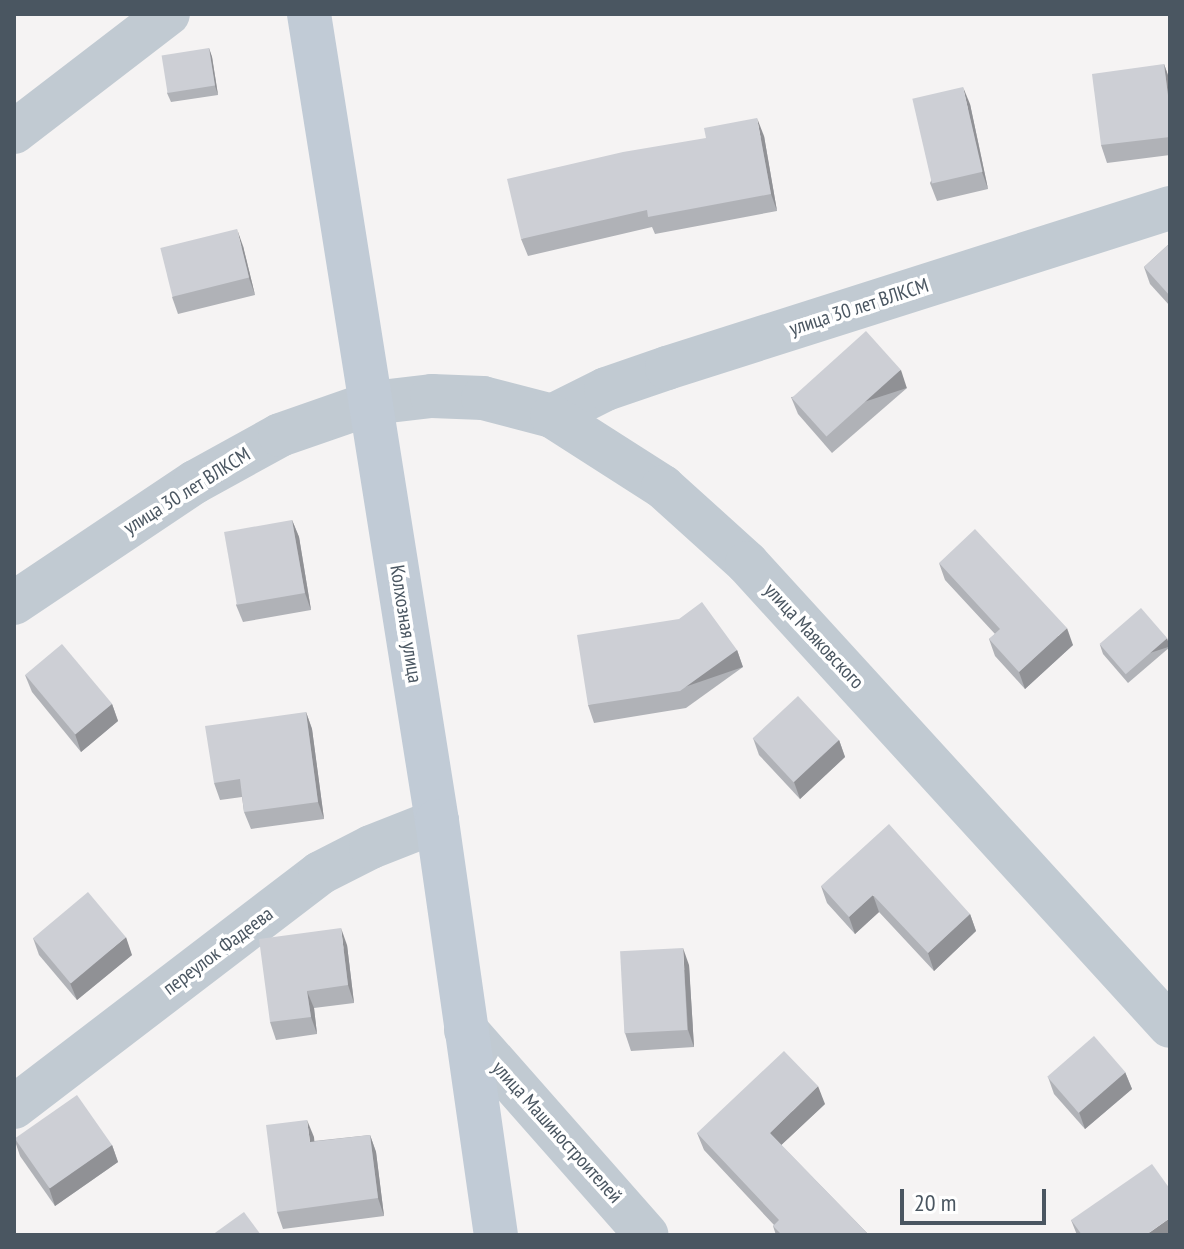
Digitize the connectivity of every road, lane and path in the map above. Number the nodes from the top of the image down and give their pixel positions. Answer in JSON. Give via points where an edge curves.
{"nodes":[{"id":1,"x":168,"y":14,"type":"edge"},
{"id":2,"x":309,"y":14,"type":"edge"},
{"id":3,"x":14,"y":132,"type":"edge"},
{"id":4,"x":1170,"y":208,"type":"edge"},
{"id":5,"x":372,"y":403,"type":"junction"},
{"id":6,"x":552,"y":416,"type":"junction"},
{"id":7,"x":14,"y":603,"type":"edge"},
{"id":8,"x":437,"y":821,"type":"junction"},
{"id":9,"x":1170,"y":1026,"type":"edge"},
{"id":10,"x":466,"y":1030,"type":"junction"},
{"id":11,"x":14,"y":1107,"type":"edge"},
{"id":12,"x":496,"y":1235,"type":"edge"},
{"id":13,"x":647,"y":1235,"type":"edge"}],
"edges":[{"from":1,"to":3,"type":"street"},
{"from":2,"to":5,"type":"main road","name":"Колхозная улица"},
{"from":4,"to":6,"type":"street","name":"улица 30 лет ВЛКСМ","via":[[667,368],[606,389]]},
{"from":5,"to":6,"type":"street","name":"улица Маяковского","via":[[432,396],[483,398]]},
{"from":5,"to":7,"type":"street","name":"улица 30 лет ВЛКСМ","via":[[280,435],[195,482]]},
{"from":5,"to":8,"type":"main road","name":"Колхозная улица"},
{"from":6,"to":9,"type":"street","name":"улица Маяковского","via":[[663,487],[747,563]]},
{"from":8,"to":10,"type":"main road","name":"Колхозная улица"},
{"from":8,"to":11,"type":"street","name":"переулок Фадеева","via":[[320,873]]},
{"from":10,"to":12,"type":"main road","name":"Колхозная улица"},
{"from":10,"to":13,"type":"street","name":"улица Машиностроителей"}]}
